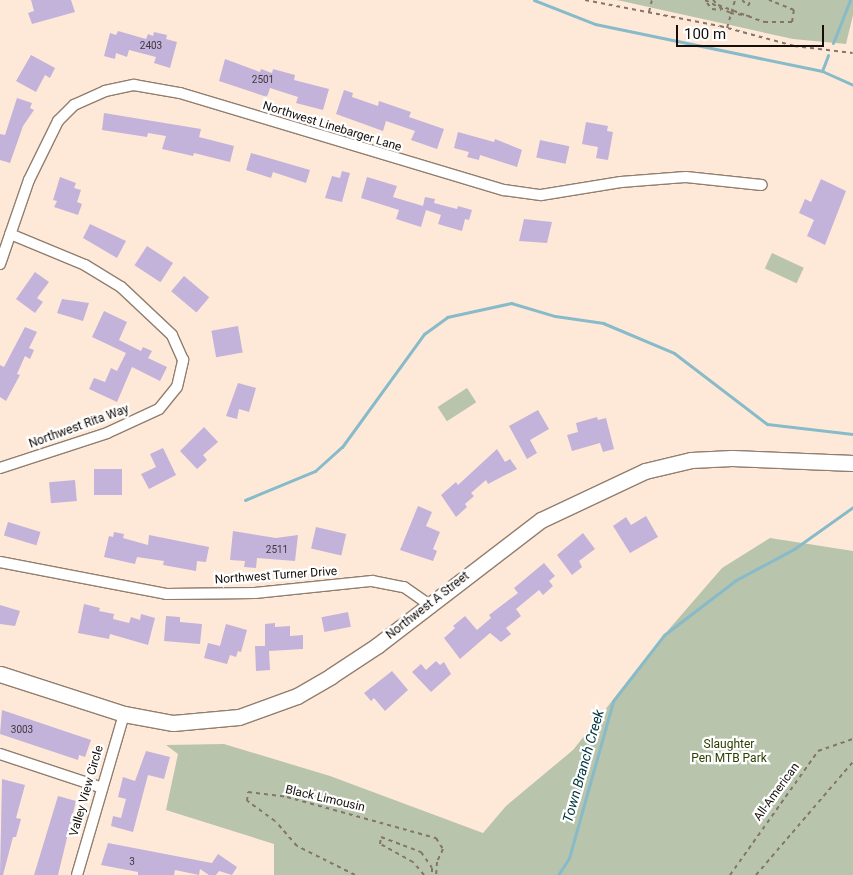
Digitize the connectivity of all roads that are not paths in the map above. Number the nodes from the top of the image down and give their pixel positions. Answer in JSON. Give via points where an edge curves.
{"nodes":[{"id":1,"x":762,"y":185,"type":"dead end"},
{"id":2,"x":10,"y":234,"type":"junction"},
{"id":3,"x":0,"y":264,"type":"edge"},
{"id":4,"x":853,"y":463,"type":"edge"},
{"id":5,"x":0,"y":468,"type":"edge"},
{"id":6,"x":0,"y":562,"type":"edge"},
{"id":7,"x":430,"y":605,"type":"junction"},
{"id":8,"x":0,"y":674,"type":"edge"},
{"id":9,"x":124,"y":714,"type":"junction"},
{"id":10,"x":0,"y":754,"type":"edge"},
{"id":11,"x":100,"y":787,"type":"junction"},
{"id":12,"x":77,"y":875,"type":"edge"}],
"edges":[{"from":1,"to":2,"type":"street","name":"Northwest Linebarger Lane","via":[[686,177],[621,182],[541,195],[504,190],[180,93],[134,85],[105,91],[74,105],[58,121],[29,180]]},
{"from":2,"to":3,"type":"street","name":"Northwest Linebarger Lane"},
{"from":2,"to":5,"type":"street","name":"Northwest Rita Way","via":[[54,250],[121,287],[172,335],[183,360],[177,387],[159,409],[106,433]]},
{"from":4,"to":7,"type":"street","name":"Northwest A Street","via":[[732,458],[691,460],[645,471],[541,520]]},
{"from":6,"to":7,"type":"street","name":"Northwest Turner Drive","via":[[166,594],[255,593],[372,581],[404,587]]},
{"from":7,"to":9,"type":"street","name":"Northwest A Street","via":[[331,676],[297,696],[239,717],[173,723]]},
{"from":8,"to":9,"type":"street","name":"Northwest A Street"},
{"from":9,"to":11,"type":"street","name":"Valley View Circle"},
{"from":10,"to":11,"type":"street"},
{"from":11,"to":12,"type":"street","name":"Valley View Circle"}]}
